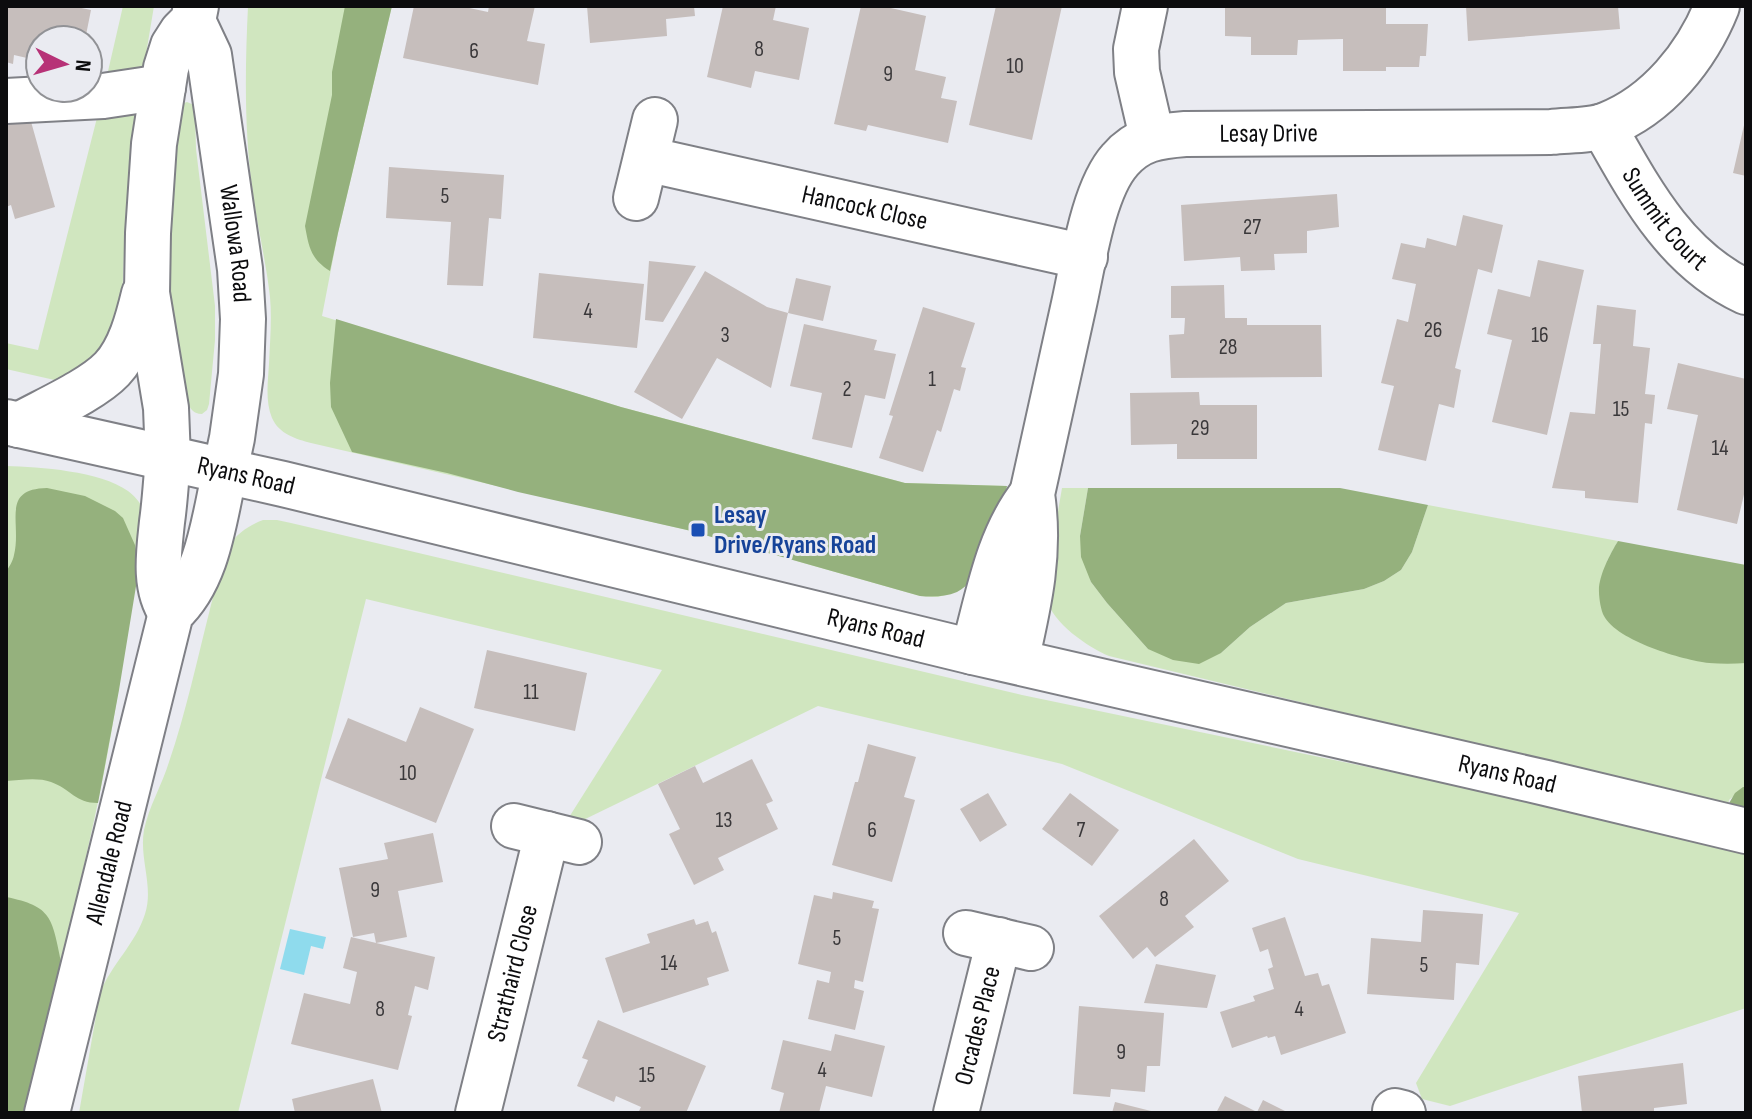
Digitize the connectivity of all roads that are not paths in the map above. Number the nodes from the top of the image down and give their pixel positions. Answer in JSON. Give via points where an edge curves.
{"nodes":[{"id":1,"x":1145,"y":6,"type":"edge"},
{"id":2,"x":1717,"y":6,"type":"edge"},
{"id":3,"x":195,"y":14,"type":"edge"},
{"id":4,"x":163,"y":87,"type":"junction"},
{"id":5,"x":104,"y":96,"type":"edge"},
{"id":6,"x":1603,"y":126,"type":"junction"},
{"id":7,"x":1152,"y":137,"type":"junction"},
{"id":8,"x":646,"y":159,"type":"dead end"},
{"id":9,"x":1085,"y":257,"type":"junction"},
{"id":10,"x":147,"y":283,"type":"junction"},
{"id":11,"x":1746,"y":292,"type":"edge"},
{"id":12,"x":13,"y":424,"type":"edge"},
{"id":13,"x":168,"y":459,"type":"junction"},
{"id":14,"x":225,"y":471,"type":"junction"},
{"id":15,"x":1032,"y":494,"type":"junction"},
{"id":16,"x":171,"y":613,"type":"junction"},
{"id":17,"x":973,"y":652,"type":"junction"},
{"id":18,"x":1016,"y":661,"type":"junction"},
{"id":19,"x":1746,"y":831,"type":"edge"},
{"id":20,"x":547,"y":834,"type":"dead end"},
{"id":21,"x":999,"y":940,"type":"dead end"},
{"id":22,"x":47,"y":1113,"type":"edge"},
{"id":23,"x":478,"y":1113,"type":"edge"},
{"id":24,"x":956,"y":1113,"type":"edge"}],
"edges":[{"from":1,"to":7,"type":"street","via":[[1137,72]]},
{"from":2,"to":6,"type":"street","name":"Lesay Drive","via":[[1709,28],[1667,83],[1647,102]]},
{"from":3,"to":4,"type":"street","name":"Wallowa Road","via":[[173,46]]},
{"from":3,"to":14,"type":"street","name":"Wallowa Road","via":[[212,66],[240,269],[241,374]]},
{"from":4,"to":5,"type":"street"},
{"from":4,"to":10,"type":"street","name":"Wallowa Road","via":[[154,144]]},
{"from":6,"to":7,"type":"street","name":"Lesay Drive","via":[[1551,132]]},
{"from":6,"to":11,"type":"street","name":"Summit Court","via":[[1665,227],[1710,272]]},
{"from":7,"to":9,"type":"street","via":[[1134,146],[1107,177]]},
{"from":8,"to":9,"type":"street","name":"Hancock Close"},
{"from":9,"to":15,"type":"street"},
{"from":10,"to":12,"type":"street","via":[[133,331],[113,368]]},
{"from":10,"to":13,"type":"street","name":"Wallowa Road","via":[[166,408]]},
{"from":12,"to":13,"type":"street","name":"Ryans Road"},
{"from":13,"to":14,"type":"street","name":"Ryans Road"},
{"from":13,"to":16,"type":"street","via":[[159,580]]},
{"from":14,"to":16,"type":"street","name":"Allendale Road","via":[[206,554],[187,594]]},
{"from":14,"to":17,"type":"street","name":"Ryans Road"},
{"from":15,"to":17,"type":"street","via":[[1005,539]]},
{"from":15,"to":18,"type":"street","via":[[1034,565]]},
{"from":16,"to":22,"type":"street","name":"Allendale Road"},
{"from":17,"to":18,"type":"street","name":"Ryans Road"},
{"from":18,"to":19,"type":"street","name":"Ryans Road"},
{"from":20,"to":23,"type":"street","name":"Strathaird Close"},
{"from":21,"to":24,"type":"street","name":"Orcades Place"}]}
